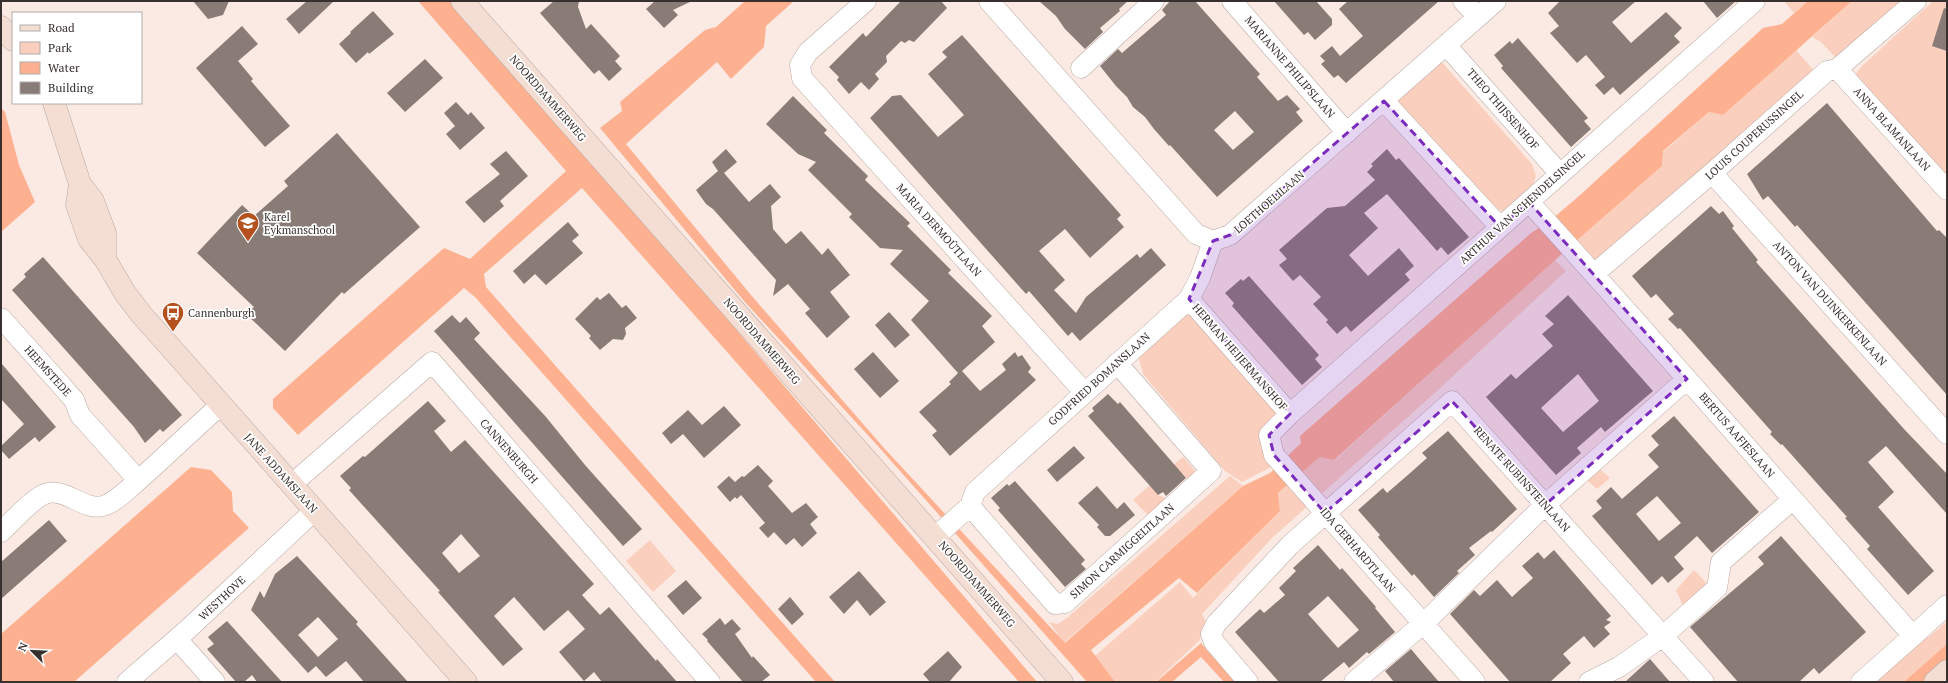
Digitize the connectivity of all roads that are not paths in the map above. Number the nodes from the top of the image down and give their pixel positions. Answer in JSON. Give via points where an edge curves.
{"nodes":[{"id":1,"x":462,"y":1,"type":"edge"},
{"id":2,"x":866,"y":1,"type":"edge"},
{"id":3,"x":989,"y":1,"type":"edge"},
{"id":4,"x":1154,"y":1,"type":"edge"},
{"id":5,"x":1232,"y":1,"type":"edge"},
{"id":6,"x":1463,"y":1,"type":"edge"},
{"id":7,"x":1496,"y":1,"type":"edge"},
{"id":8,"x":1755,"y":1,"type":"edge"},
{"id":9,"x":1916,"y":1,"type":"edge"},
{"id":10,"x":1478,"y":17,"type":"junction"},
{"id":11,"x":1,"y":27,"type":"edge"},
{"id":12,"x":12,"y":39,"type":"edge"},
{"id":13,"x":1446,"y":45,"type":"junction"},
{"id":14,"x":1081,"y":68,"type":"dead end"},
{"id":15,"x":1837,"y":69,"type":"junction"},
{"id":16,"x":1384,"y":101,"type":"junction"},
{"id":17,"x":54,"y":104,"type":"edge"},
{"id":18,"x":1348,"y":133,"type":"junction"},
{"id":19,"x":1712,"y":173,"type":"junction"},
{"id":20,"x":1560,"y":174,"type":"junction"},
{"id":21,"x":1947,"y":190,"type":"edge"},
{"id":22,"x":1529,"y":202,"type":"junction"},
{"id":23,"x":1500,"y":227,"type":"junction"},
{"id":24,"x":1213,"y":241,"type":"junction"},
{"id":25,"x":1594,"y":274,"type":"junction"},
{"id":26,"x":1189,"y":299,"type":"junction"},
{"id":27,"x":1,"y":318,"type":"edge"},
{"id":28,"x":1117,"y":363,"type":"junction"},
{"id":29,"x":1687,"y":379,"type":"junction"},
{"id":30,"x":1084,"y":392,"type":"junction"},
{"id":31,"x":221,"y":405,"type":"junction"},
{"id":32,"x":1290,"y":414,"type":"junction"},
{"id":33,"x":1947,"y":434,"type":"edge"},
{"id":34,"x":138,"y":480,"type":"junction"},
{"id":35,"x":291,"y":486,"type":"junction"},
{"id":36,"x":1792,"y":500,"type":"junction"},
{"id":37,"x":1545,"y":505,"type":"junction"},
{"id":38,"x":314,"y":511,"type":"junction"},
{"id":39,"x":1325,"y":512,"type":"junction"},
{"id":40,"x":952,"y":522,"type":"junction"},
{"id":41,"x":1,"y":532,"type":"edge"},
{"id":42,"x":1947,"y":605,"type":"edge"},
{"id":43,"x":1424,"y":624,"type":"junction"},
{"id":44,"x":1663,"y":636,"type":"junction"},
{"id":45,"x":1913,"y":636,"type":"junction"},
{"id":46,"x":177,"y":639,"type":"junction"},
{"id":47,"x":1947,"y":671,"type":"edge"},
{"id":48,"x":127,"y":682,"type":"edge"},
{"id":49,"x":215,"y":682,"type":"edge"},
{"id":50,"x":466,"y":682,"type":"edge"},
{"id":51,"x":710,"y":682,"type":"edge"},
{"id":52,"x":1062,"y":682,"type":"edge"},
{"id":53,"x":1248,"y":682,"type":"edge"},
{"id":54,"x":1354,"y":682,"type":"edge"},
{"id":55,"x":1475,"y":682,"type":"edge"},
{"id":56,"x":1589,"y":682,"type":"edge"},
{"id":57,"x":1704,"y":682,"type":"edge"},
{"id":58,"x":1861,"y":682,"type":"edge"},
{"id":59,"x":1934,"y":682,"type":"edge"}],
"edges":[{"from":1,"to":40,"type":"street","name":"NOORDDAMMERWEG"},
{"from":2,"to":30,"type":"street","name":"MARIA DERMOÛTLAAN","via":[[808,52],[800,65],[802,78]]},
{"from":3,"to":24,"type":"street","via":[[1196,234]]},
{"from":4,"to":14,"type":"street"},
{"from":5,"to":18,"type":"street","name":"MARIANNE PHILIPSLAAN"},
{"from":6,"to":10,"type":"street"},
{"from":7,"to":10,"type":"street","name":"LOETHOELILAAN"},
{"from":8,"to":20,"type":"street","name":"ARTHUR VAN SCHENDELSINGEL"},
{"from":9,"to":15,"type":"street","name":"LOUIS COUPERUSSINGEL"},
{"from":10,"to":13,"type":"street","name":"LOETHOELILAAN"},
{"from":11,"to":12,"type":"street"},
{"from":13,"to":16,"type":"street","name":"LOETHOELILAAN"},
{"from":13,"to":20,"type":"street","name":"THEO THIJSSENHOF"},
{"from":15,"to":19,"type":"street","name":"LOUIS COUPERUSSINGEL","via":[[1827,71]]},
{"from":15,"to":21,"type":"street","name":"ANNA BLAMANLAAN"},
{"from":16,"to":18,"type":"street","name":"LOETHOELILAAN"},
{"from":16,"to":23,"type":"street"},
{"from":17,"to":31,"type":"street","name":"JANE ADDAMSLAAN","via":[[80,184],[77,206],[89,239],[105,258],[125,293],[141,314]]},
{"from":18,"to":24,"type":"street","name":"LOETHOELILAAN","via":[[1230,235]]},
{"from":19,"to":25,"type":"street","name":"LOUIS COUPERUSSINGEL"},
{"from":19,"to":33,"type":"street","name":"ANTON VAN DUINKERKENLAAN"},
{"from":20,"to":22,"type":"street","name":"ARTHUR VAN SCHENDELSINGEL"},
{"from":22,"to":23,"type":"street","name":"ARTHUR VAN SCHENDELSINGEL"},
{"from":22,"to":25,"type":"street","name":"BERTUS AAFJESLAAN"},
{"from":23,"to":32,"type":"street","name":"ARTHUR VAN SCHENDELSINGEL"},
{"from":24,"to":26,"type":"street","name":"GODFRIED BOMANSLAAN","via":[[1200,278]]},
{"from":25,"to":29,"type":"street","name":"BERTUS AAFJESLAAN"},
{"from":26,"to":28,"type":"street","name":"GODFRIED BOMANSLAAN"},
{"from":26,"to":32,"type":"street","name":"HERMAN HEIJERMANSHOF"},
{"from":27,"to":34,"type":"street","name":"HEEMSTEDE","via":[[70,395],[80,415]]},
{"from":28,"to":30,"type":"street","name":"GODFRIED BOMANSLAAN"},
{"from":28,"to":40,"type":"street","name":"SIMON CARMIGGELTLAAN","via":[[1211,471],[1065,603],[1056,604]]},
{"from":29,"to":36,"type":"street","name":"BERTUS AAFJESLAAN"},
{"from":29,"to":37,"type":"street"},
{"from":30,"to":40,"type":"street","name":"GODFRIED BOMANSLAAN","via":[[975,492]]},
{"from":31,"to":34,"type":"street"},
{"from":31,"to":35,"type":"street","name":"JANE ADDAMSLAAN"},
{"from":32,"to":39,"type":"street","name":"IDA GERHARDTLAAN","via":[[1269,435],[1274,455]]},
{"from":34,"to":41,"type":"street","via":[[114,501],[100,507],[67,496],[48,493],[39,497]]},
{"from":35,"to":38,"type":"street","name":"JANE ADDAMSLAAN"},
{"from":35,"to":51,"type":"street","name":"CANNENBURGH","via":[[432,362]]},
{"from":36,"to":44,"type":"street","via":[[1721,562],[1717,588]]},
{"from":36,"to":45,"type":"street","name":"BERTUS AAFJESLAAN"},
{"from":37,"to":39,"type":"street","name":"RENATE RUBINSTEINLAAN","via":[[1452,401]]},
{"from":37,"to":43,"type":"street"},
{"from":37,"to":44,"type":"street","name":"RENATE RUBINSTEINLAAN"},
{"from":38,"to":46,"type":"street","name":"WESTHOVE"},
{"from":38,"to":50,"type":"street","name":"JANE ADDAMSLAAN"},
{"from":39,"to":43,"type":"street","name":"IDA GERHARDTLAAN"},
{"from":39,"to":53,"type":"street","via":[[1290,545],[1216,624],[1211,634],[1214,642]]},
{"from":40,"to":52,"type":"street","name":"NOORDDAMMERWEG"},
{"from":42,"to":45,"type":"street"},
{"from":43,"to":54,"type":"street"},
{"from":43,"to":55,"type":"street","name":"IDA GERHARDTLAAN"},
{"from":44,"to":56,"type":"street","via":[[1619,668]]},
{"from":44,"to":57,"type":"street","name":"RENATE RUBINSTEINLAAN"},
{"from":45,"to":58,"type":"street"},
{"from":46,"to":48,"type":"street","name":"WESTHOVE"},
{"from":46,"to":49,"type":"street"},
{"from":47,"to":59,"type":"street"}]}
